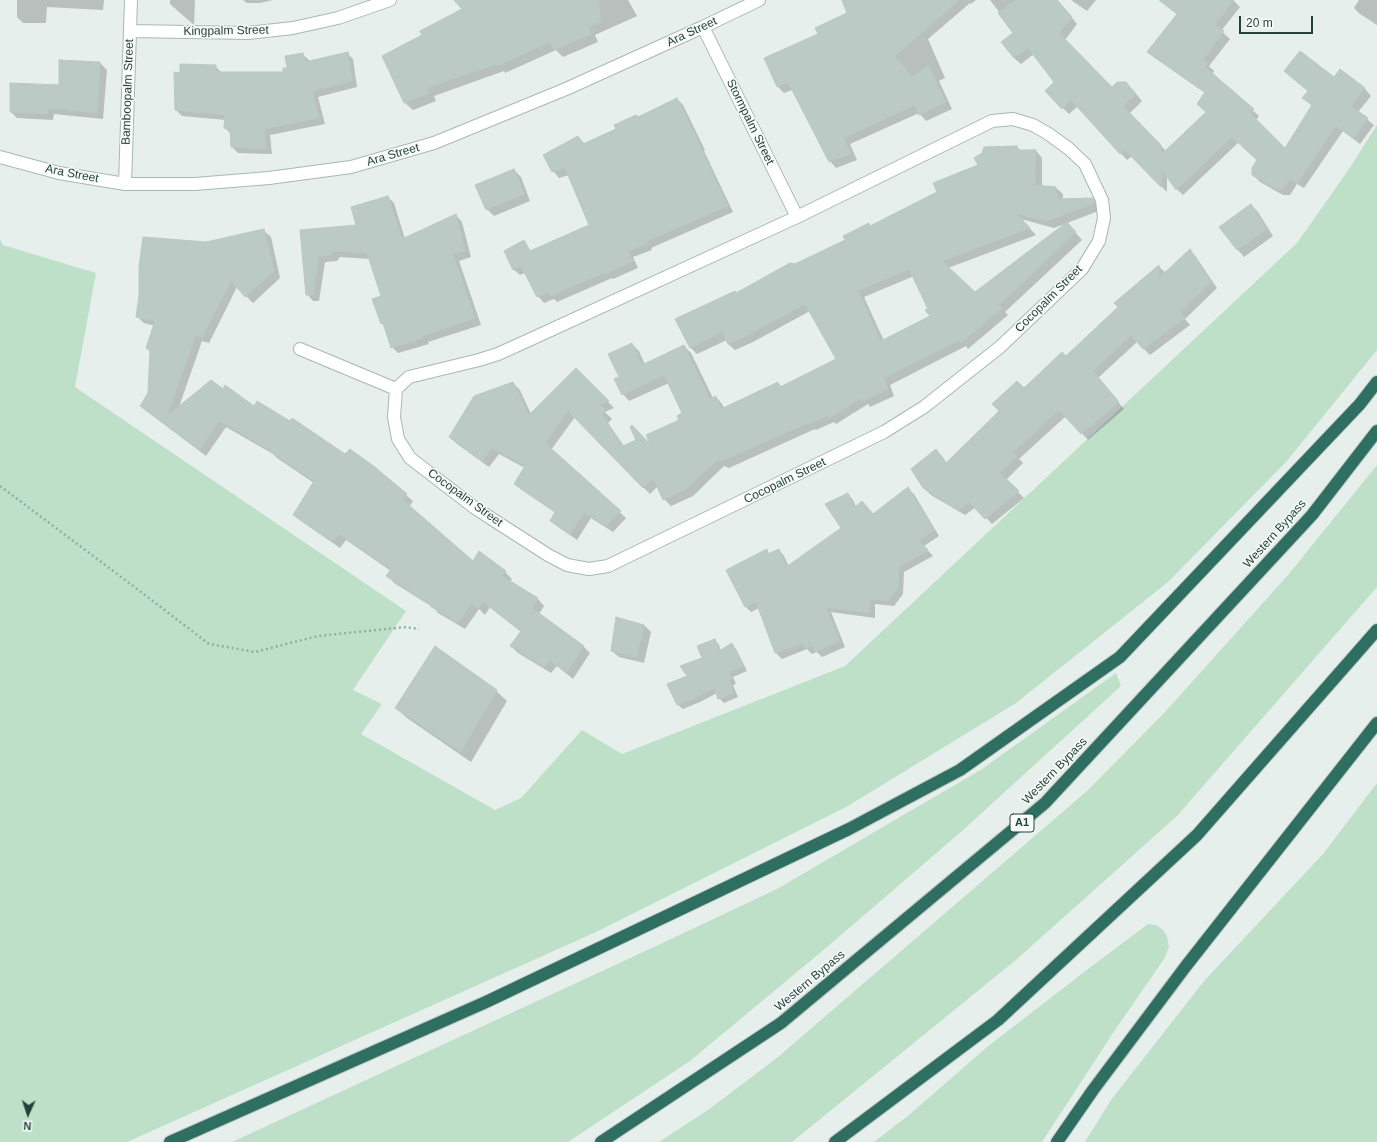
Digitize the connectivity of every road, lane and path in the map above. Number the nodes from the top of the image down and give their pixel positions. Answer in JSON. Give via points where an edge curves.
{"nodes":[{"id":1,"x":131,"y":0,"type":"edge"},
{"id":2,"x":390,"y":0,"type":"edge"},
{"id":3,"x":759,"y":0,"type":"edge"},
{"id":4,"x":703,"y":27,"type":"junction"},
{"id":5,"x":130,"y":31,"type":"junction"},
{"id":6,"x":0,"y":156,"type":"edge"},
{"id":7,"x":125,"y":184,"type":"junction"},
{"id":8,"x":797,"y":217,"type":"junction"},
{"id":9,"x":300,"y":349,"type":"dead end"},
{"id":10,"x":1377,"y":382,"type":"edge"},
{"id":11,"x":396,"y":389,"type":"junction"},
{"id":12,"x":1377,"y":431,"type":"edge"},
{"id":13,"x":0,"y":486,"type":"edge"},
{"id":14,"x":419,"y":629,"type":"dead end"},
{"id":15,"x":1377,"y":630,"type":"edge"},
{"id":16,"x":1377,"y":723,"type":"edge"},
{"id":17,"x":170,"y":1142,"type":"edge"},
{"id":18,"x":601,"y":1142,"type":"edge"},
{"id":19,"x":836,"y":1142,"type":"edge"},
{"id":20,"x":1057,"y":1142,"type":"edge"}],
"edges":[{"from":1,"to":5,"type":"street","name":"Bamboopalm Street"},
{"from":2,"to":5,"type":"street","name":"Kingpalm Street","via":[[338,18],[293,28],[248,33]]},
{"from":3,"to":4,"type":"street","name":"Ara Street"},
{"from":4,"to":7,"type":"street","name":"Ara Street","via":[[566,89],[434,143],[358,165],[225,182]]},
{"from":4,"to":8,"type":"street","name":"Stormpalm Street"},
{"from":5,"to":7,"type":"street","name":"Bamboopalm Street"},
{"from":6,"to":7,"type":"street","name":"Ara Street","via":[[58,173]]},
{"from":8,"to":11,"type":"street","name":"Cocopalm Street","via":[[498,354],[409,377]]},
{"from":8,"to":11,"type":"street","name":"Cocopalm Street","via":[[992,121],[1013,119],[1047,133],[1085,164],[1102,200],[1104,218],[1099,241],[1082,269],[1000,347],[924,407],[884,432],[608,566],[589,569],[568,565],[548,555],[475,508],[410,458],[398,439],[394,417]]},
{"from":9,"to":11,"type":"street"},
{"from":10,"to":17,"type":"highway","via":[[1360,404],[1120,657],[960,770],[849,829],[486,1002]]},
{"from":12,"to":18,"type":"highway","name":"Western Bypass","number":"A1","via":[[1312,515],[1045,803],[782,1023]]},
{"from":13,"to":14,"type":"path","via":[[209,644],[255,652],[318,636],[406,627]]},
{"from":15,"to":19,"type":"highway","via":[[1197,835],[998,1020]]},
{"from":16,"to":20,"type":"highway","via":[[1186,966]]}]}
